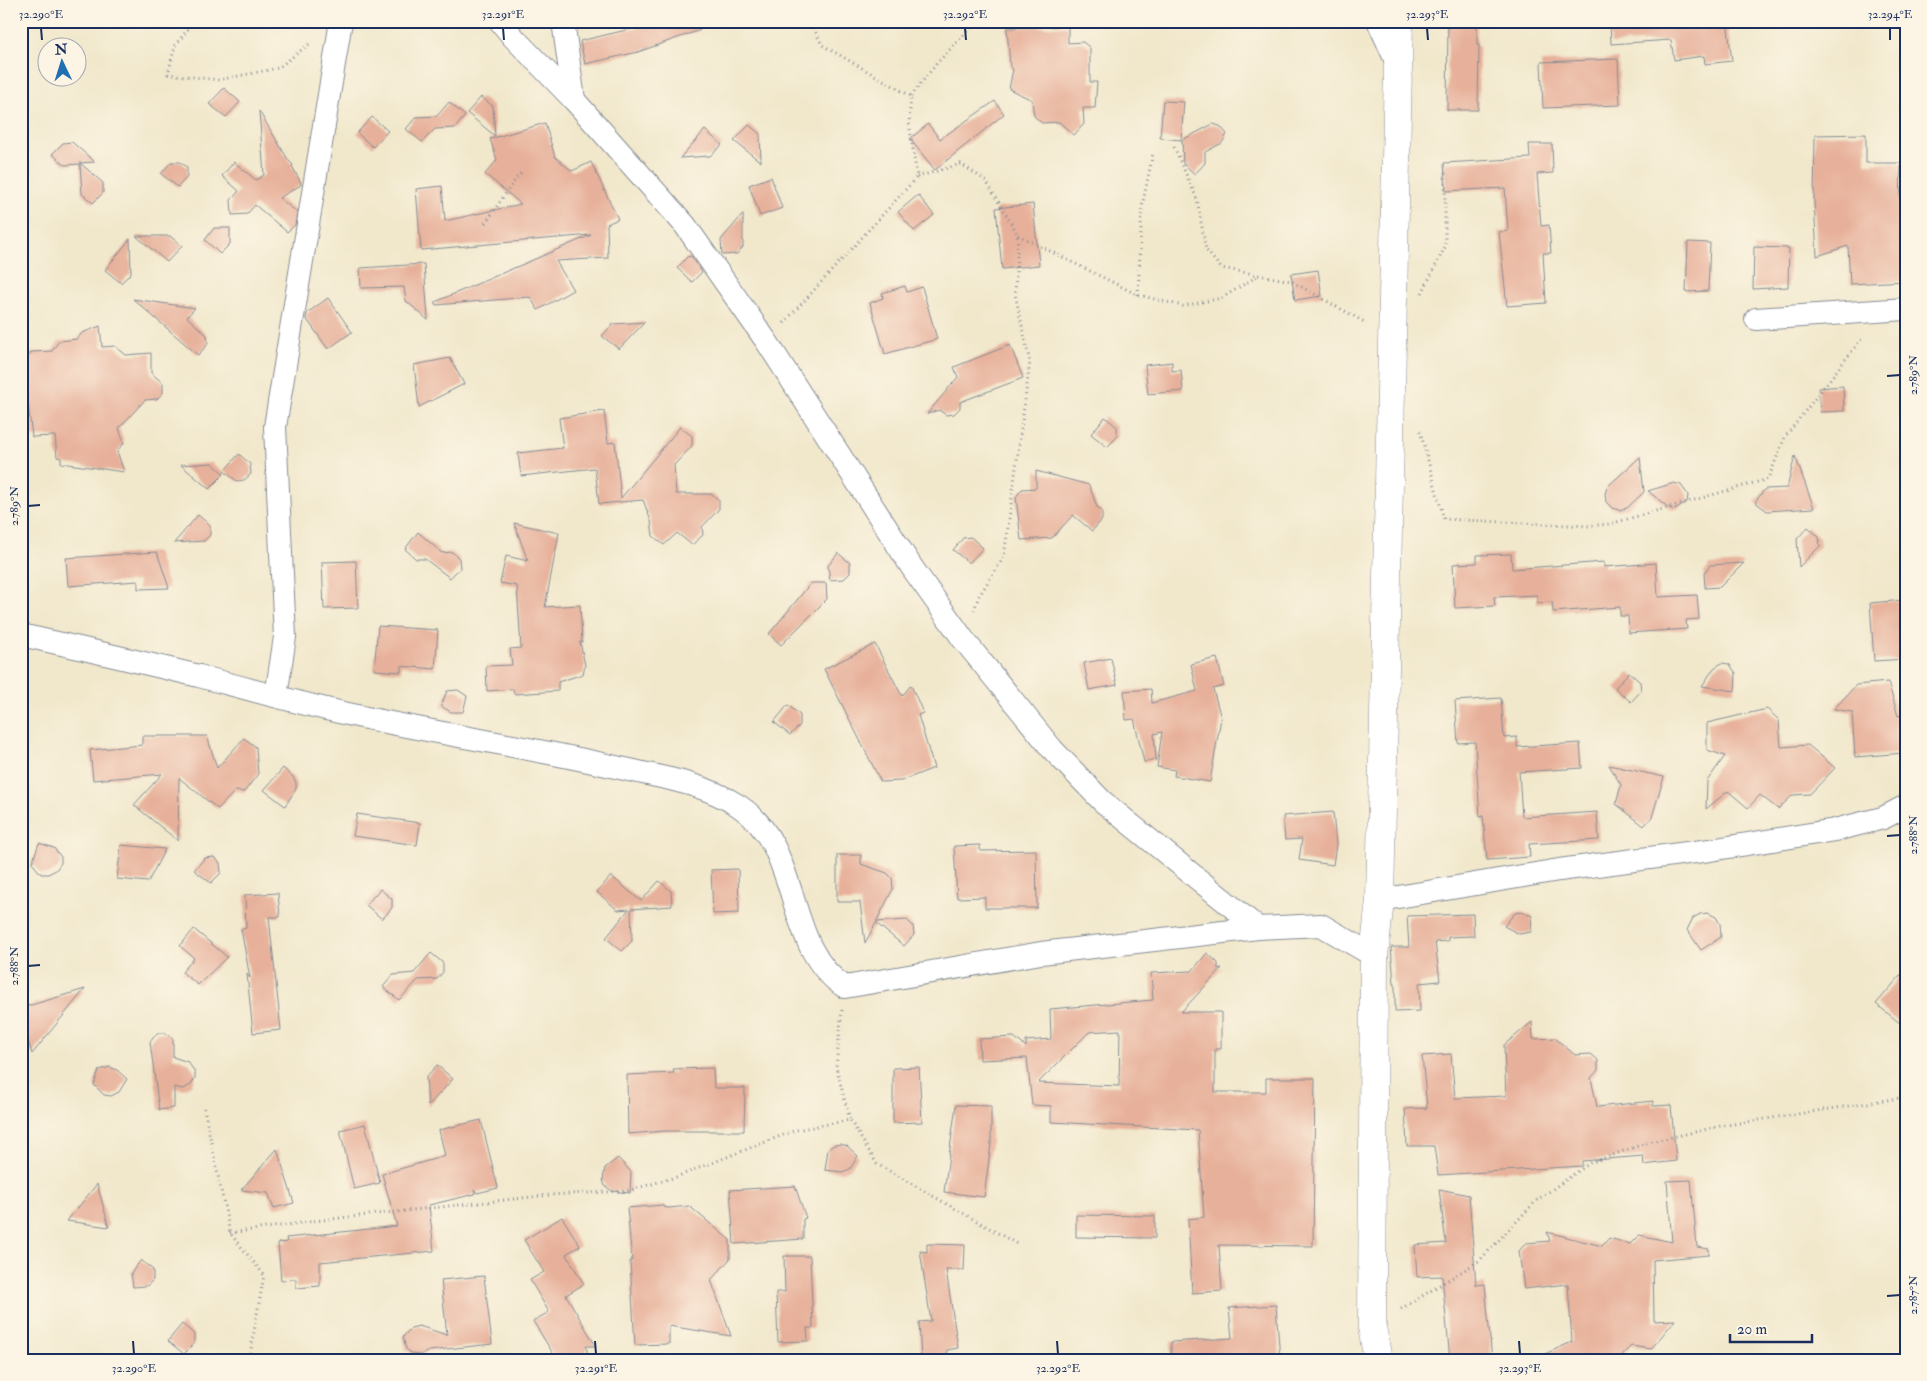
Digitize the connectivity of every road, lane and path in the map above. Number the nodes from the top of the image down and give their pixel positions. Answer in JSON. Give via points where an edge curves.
{"nodes":[{"id":1,"x":194,"y":21,"type":"edge"},
{"id":2,"x":341,"y":21,"type":"edge"},
{"id":3,"x":500,"y":21,"type":"edge"},
{"id":4,"x":563,"y":21,"type":"edge"},
{"id":5,"x":810,"y":21,"type":"edge"},
{"id":6,"x":973,"y":21,"type":"edge"},
{"id":7,"x":1378,"y":21,"type":"edge"},
{"id":8,"x":1399,"y":21,"type":"edge"},
{"id":9,"x":314,"y":40,"type":"dead end"},
{"id":10,"x":1399,"y":67,"type":"junction"},
{"id":11,"x":911,"y":96,"type":"junction"},
{"id":12,"x":574,"y":100,"type":"junction"},
{"id":13,"x":1174,"y":147,"type":"dead end"},
{"id":14,"x":1153,"y":153,"type":"dead end"},
{"id":15,"x":1445,"y":169,"type":"dead end"},
{"id":16,"x":521,"y":173,"type":"dead end"},
{"id":17,"x":917,"y":177,"type":"junction"},
{"id":18,"x":485,"y":223,"type":"dead end"},
{"id":19,"x":1018,"y":235,"type":"junction"},
{"id":20,"x":1259,"y":276,"type":"junction"},
{"id":21,"x":1138,"y":295,"type":"junction"},
{"id":22,"x":1422,"y":300,"type":"dead end"},
{"id":23,"x":1906,"y":309,"type":"edge"},
{"id":24,"x":1884,"y":310,"type":"junction"},
{"id":25,"x":1756,"y":319,"type":"dead end"},
{"id":26,"x":1392,"y":337,"type":"junction"},
{"id":27,"x":767,"y":342,"type":"junction"},
{"id":28,"x":1420,"y":430,"type":"dead end"},
{"id":29,"x":21,"y":635,"type":"edge"},
{"id":30,"x":963,"y":639,"type":"junction"},
{"id":31,"x":276,"y":696,"type":"junction"},
{"id":32,"x":1906,"y":806,"type":"edge"},
{"id":33,"x":1380,"y":900,"type":"junction"},
{"id":34,"x":1258,"y":928,"type":"junction"},
{"id":35,"x":1374,"y":956,"type":"junction"},
{"id":36,"x":845,"y":987,"type":"junction"},
{"id":37,"x":1906,"y":1096,"type":"edge"},
{"id":38,"x":204,"y":1108,"type":"dead end"},
{"id":39,"x":850,"y":1120,"type":"junction"},
{"id":40,"x":230,"y":1233,"type":"junction"},
{"id":41,"x":1017,"y":1244,"type":"dead end"},
{"id":42,"x":1372,"y":1327,"type":"junction"},
{"id":43,"x":249,"y":1360,"type":"edge"},
{"id":44,"x":1378,"y":1360,"type":"edge"}],
"edges":[{"from":1,"to":9,"type":"path","via":[[175,46],[168,74],[219,80],[278,68]]},
{"from":2,"to":31,"type":"street","via":[[275,428],[285,637]]},
{"from":3,"to":12,"type":"street"},
{"from":4,"to":12,"type":"street"},
{"from":5,"to":11,"type":"path","via":[[822,45]]},
{"from":6,"to":11,"type":"path"},
{"from":7,"to":10,"type":"street"},
{"from":8,"to":10,"type":"street"},
{"from":10,"to":26,"type":"street"},
{"from":11,"to":17,"type":"path","via":[[909,122]]},
{"from":12,"to":27,"type":"street","via":[[685,225]]},
{"from":13,"to":20,"type":"path","via":[[1197,199],[1206,250],[1220,268]]},
{"from":14,"to":21,"type":"path","via":[[1142,207]]},
{"from":15,"to":22,"type":"path","via":[[1445,247]]},
{"from":16,"to":18,"type":"path"},
{"from":17,"to":19,"type":"path","via":[[961,164],[986,181]]},
{"from":17,"to":27,"type":"path"},
{"from":19,"to":21,"type":"path"},
{"from":19,"to":30,"type":"path","via":[[1015,294],[1030,362],[1004,557],[979,596]]},
{"from":20,"to":21,"type":"path","via":[[1222,298],[1183,306]]},
{"from":20,"to":26,"type":"path","via":[[1291,281]]},
{"from":23,"to":24,"type":"street"},
{"from":24,"to":25,"type":"street"},
{"from":24,"to":28,"type":"path","via":[[1785,437],[1768,479],[1610,524],[1587,526],[1444,520]]},
{"from":26,"to":33,"type":"street"},
{"from":27,"to":30,"type":"street","via":[[913,568]]},
{"from":29,"to":31,"type":"street"},
{"from":30,"to":34,"type":"street","via":[[1052,749],[1102,801]]},
{"from":31,"to":36,"type":"street","via":[[356,716],[534,748],[683,782],[716,794],[739,806],[761,825],[783,865],[820,966],[830,978]]},
{"from":32,"to":33,"type":"street","via":[[1883,818],[1835,830]]},
{"from":33,"to":35,"type":"street"},
{"from":34,"to":35,"type":"street","via":[[1321,925]]},
{"from":34,"to":36,"type":"street","via":[[1041,953]]},
{"from":35,"to":42,"type":"street"},
{"from":36,"to":39,"type":"path","via":[[836,1067]]},
{"from":37,"to":42,"type":"path","via":[[1721,1126],[1646,1143],[1590,1163],[1537,1200],[1480,1261]]},
{"from":38,"to":40,"type":"path"},
{"from":39,"to":40,"type":"path","via":[[796,1130],[676,1177],[627,1191],[531,1197]]},
{"from":39,"to":41,"type":"path","via":[[877,1164]]},
{"from":40,"to":43,"type":"path","via":[[264,1275]]},
{"from":42,"to":44,"type":"street"}]}
